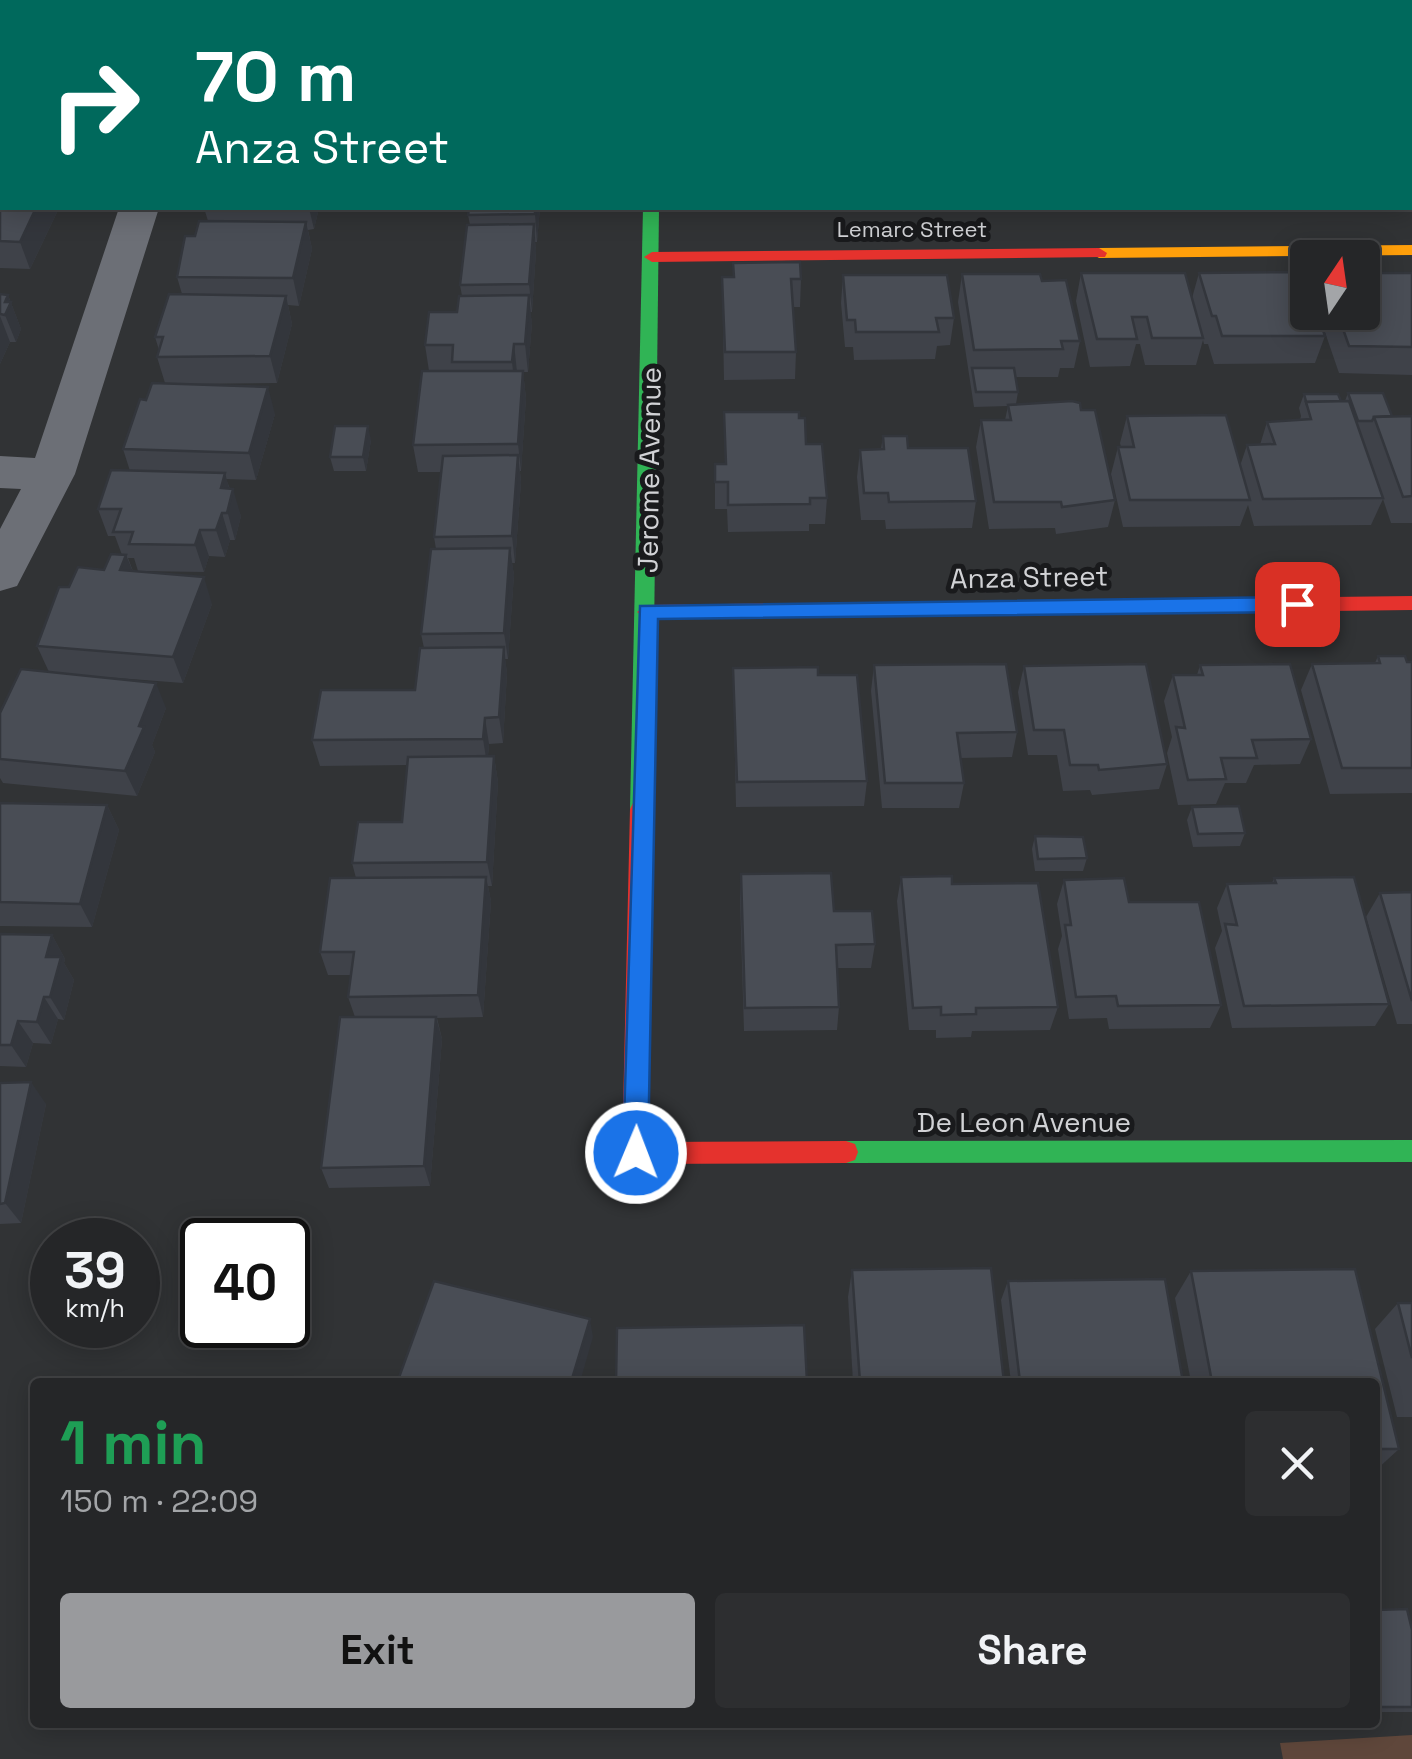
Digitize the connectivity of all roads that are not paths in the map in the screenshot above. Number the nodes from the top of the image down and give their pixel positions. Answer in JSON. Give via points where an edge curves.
{"nodes":[{"id":1,"x":138,"y":210,"type":"edge"},
{"id":2,"x":651,"y":210,"type":"edge"},
{"id":3,"x":1412,"y":250,"type":"edge"},
{"id":4,"x":652,"y":256,"type":"junction"},
{"id":5,"x":0,"y":472,"type":"edge"},
{"id":6,"x":52,"y":474,"type":"junction"},
{"id":7,"x":0,"y":574,"type":"edge"},
{"id":8,"x":1412,"y":603,"type":"edge"},
{"id":9,"x":648,"y":612,"type":"junction"},
{"id":10,"x":1412,"y":1150,"type":"edge"},
{"id":11,"x":636,"y":1153,"type":"joint"}],
"edges":[{"from":1,"to":6,"type":"street"},
{"from":2,"to":4,"type":"street","name":"Jerome Avenue"},
{"from":3,"to":4,"type":"street","name":"Lemarc Street"},
{"from":4,"to":9,"type":"street","name":"Jerome Avenue"},
{"from":5,"to":6,"type":"street"},
{"from":6,"to":7,"type":"street"},
{"from":8,"to":9,"type":"street","name":"Anza Street"},
{"from":9,"to":11,"type":"street","name":"Jerome Avenue"},
{"from":10,"to":11,"type":"street","name":"De Leon Avenue"}]}
